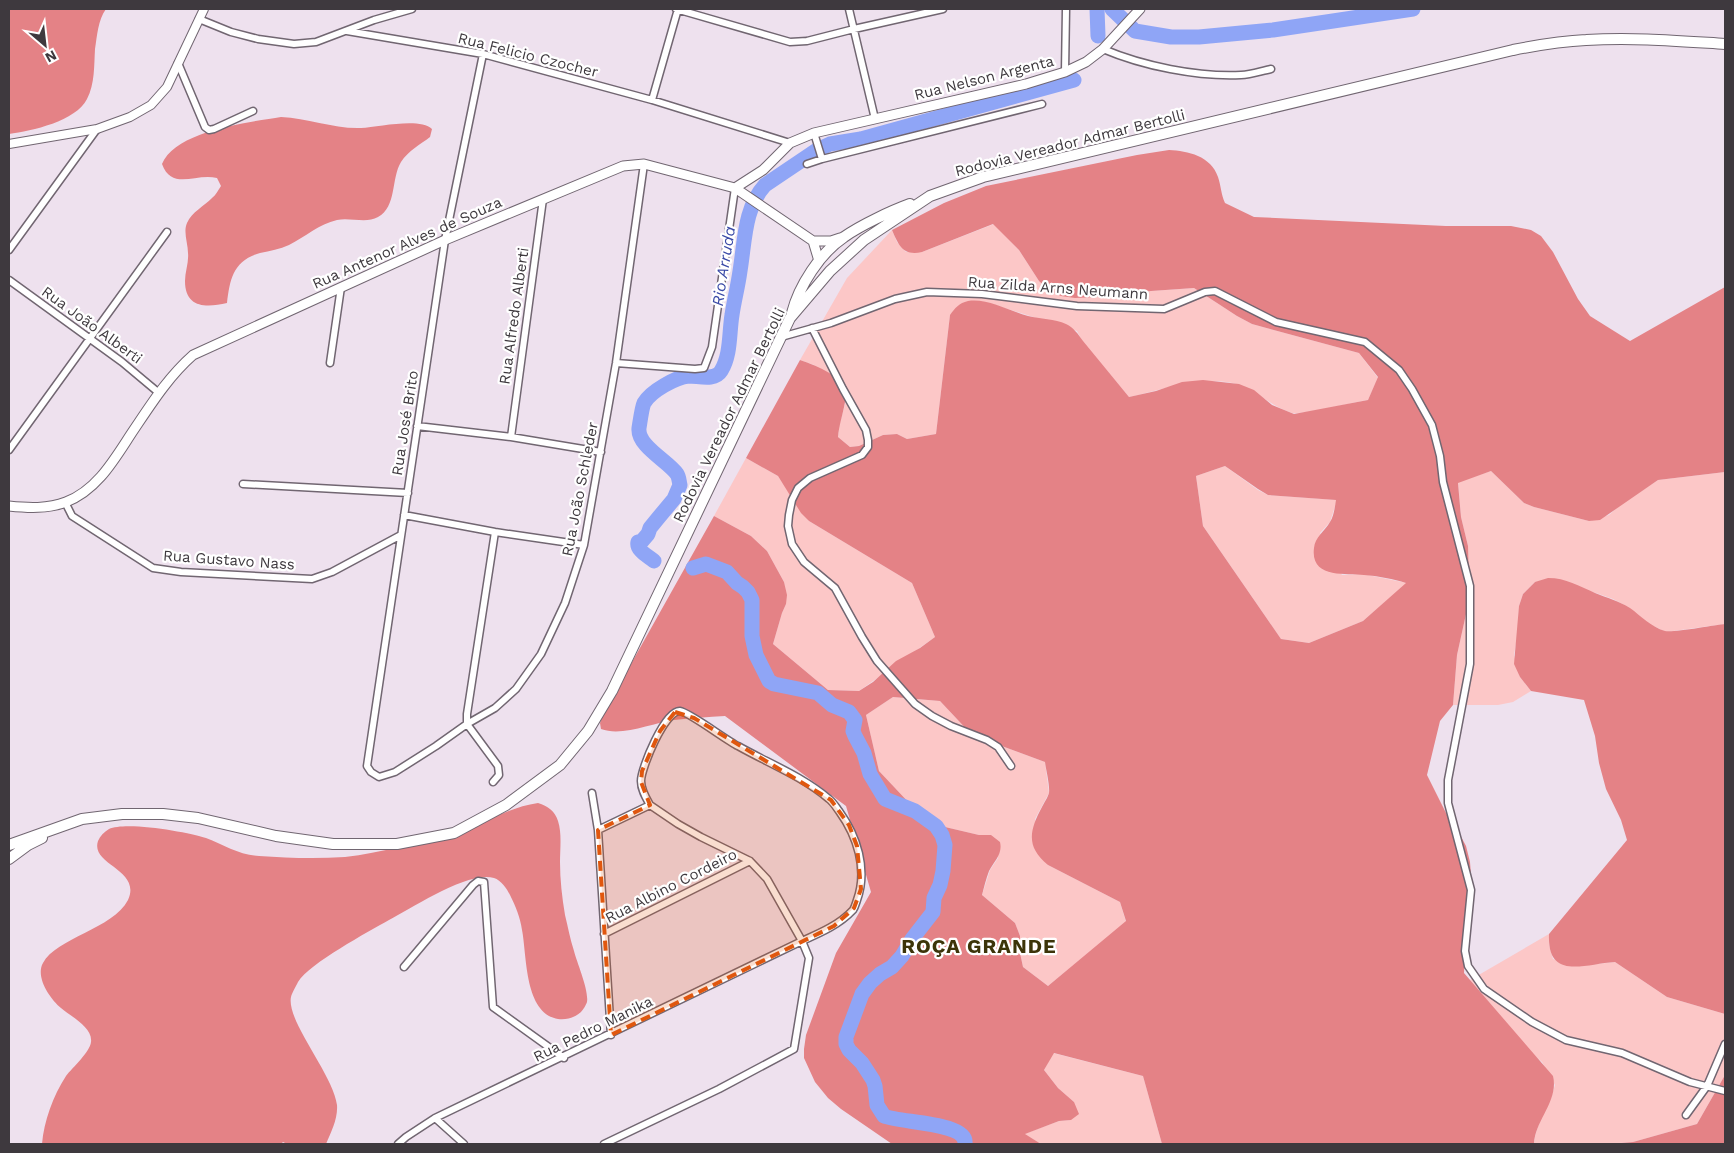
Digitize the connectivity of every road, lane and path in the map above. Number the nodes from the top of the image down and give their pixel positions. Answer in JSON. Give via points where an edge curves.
{"nodes":[{"id":1,"x":204,"y":9,"type":"edge"},
{"id":2,"x":412,"y":9,"type":"edge"},
{"id":3,"x":677,"y":9,"type":"edge"},
{"id":4,"x":849,"y":9,"type":"edge"},
{"id":5,"x":943,"y":9,"type":"edge"},
{"id":6,"x":1066,"y":9,"type":"edge"},
{"id":7,"x":1140,"y":9,"type":"edge"},
{"id":8,"x":199,"y":19,"type":"junction"},
{"id":9,"x":854,"y":29,"type":"junction"},
{"id":10,"x":347,"y":31,"type":"junction"},
{"id":11,"x":1725,"y":44,"type":"edge"},
{"id":12,"x":1103,"y":49,"type":"junction"},
{"id":13,"x":483,"y":54,"type":"junction"},
{"id":14,"x":178,"y":63,"type":"junction"},
{"id":15,"x":1271,"y":69,"type":"dead end"},
{"id":16,"x":1065,"y":72,"type":"junction"},
{"id":17,"x":652,"y":100,"type":"junction"},
{"id":18,"x":1042,"y":104,"type":"dead end"},
{"id":19,"x":252,"y":111,"type":"dead end"},
{"id":20,"x":875,"y":119,"type":"junction"},
{"id":21,"x":97,"y":129,"type":"junction"},
{"id":22,"x":814,"y":133,"type":"junction"},
{"id":23,"x":790,"y":143,"type":"junction"},
{"id":24,"x":9,"y":144,"type":"edge"},
{"id":25,"x":822,"y":159,"type":"junction"},
{"id":26,"x":644,"y":164,"type":"junction"},
{"id":27,"x":807,"y":164,"type":"dead end"},
{"id":28,"x":735,"y":188,"type":"junction"},
{"id":29,"x":930,"y":196,"type":"junction"},
{"id":30,"x":543,"y":199,"type":"junction"},
{"id":31,"x":167,"y":232,"type":"dead end"},
{"id":32,"x":843,"y":237,"type":"junction"},
{"id":33,"x":446,"y":240,"type":"junction"},
{"id":34,"x":813,"y":242,"type":"junction"},
{"id":35,"x":9,"y":250,"type":"edge"},
{"id":36,"x":819,"y":261,"type":"junction"},
{"id":37,"x":9,"y":280,"type":"edge"},
{"id":38,"x":341,"y":287,"type":"junction"},
{"id":39,"x":790,"y":318,"type":"junction"},
{"id":40,"x":812,"y":328,"type":"junction"},
{"id":41,"x":782,"y":337,"type":"junction"},
{"id":42,"x":89,"y":339,"type":"junction"},
{"id":43,"x":330,"y":363,"type":"dead end"},
{"id":44,"x":616,"y":363,"type":"junction"},
{"id":45,"x":159,"y":393,"type":"junction"},
{"id":46,"x":417,"y":426,"type":"junction"},
{"id":47,"x":511,"y":437,"type":"junction"},
{"id":48,"x":9,"y":450,"type":"edge"},
{"id":49,"x":601,"y":452,"type":"junction"},
{"id":50,"x":243,"y":484,"type":"dead end"},
{"id":51,"x":408,"y":493,"type":"junction"},
{"id":52,"x":65,"y":502,"type":"junction"},
{"id":53,"x":9,"y":506,"type":"edge"},
{"id":54,"x":404,"y":515,"type":"junction"},
{"id":55,"x":495,"y":532,"type":"junction"},
{"id":56,"x":401,"y":535,"type":"junction"},
{"id":57,"x":584,"y":545,"type":"junction"},
{"id":58,"x":467,"y":724,"type":"junction"},
{"id":59,"x":1011,"y":766,"type":"dead end"},
{"id":60,"x":395,"y":772,"type":"joint"},
{"id":61,"x":493,"y":782,"type":"dead end"},
{"id":62,"x":592,"y":793,"type":"dead end"},
{"id":63,"x":650,"y":805,"type":"junction"},
{"id":64,"x":69,"y":823,"type":"junction"},
{"id":65,"x":598,"y":830,"type":"junction"},
{"id":66,"x":9,"y":845,"type":"edge"},
{"id":67,"x":9,"y":859,"type":"edge"},
{"id":68,"x":750,"y":861,"type":"junction"},
{"id":69,"x":604,"y":934,"type":"junction"},
{"id":70,"x":802,"y":941,"type":"junction"},
{"id":71,"x":404,"y":967,"type":"dead end"},
{"id":72,"x":611,"y":1035,"type":"junction"},
{"id":73,"x":1725,"y":1044,"type":"edge"},
{"id":74,"x":564,"y":1058,"type":"junction"},
{"id":75,"x":1707,"y":1086,"type":"junction"},
{"id":76,"x":1725,"y":1091,"type":"edge"},
{"id":77,"x":1686,"y":1114,"type":"dead end"},
{"id":78,"x":435,"y":1118,"type":"junction"},
{"id":79,"x":398,"y":1144,"type":"edge"},
{"id":80,"x":464,"y":1144,"type":"edge"},
{"id":81,"x":604,"y":1144,"type":"edge"}],
"edges":[{"from":1,"to":8,"type":"street"},
{"from":2,"to":10,"type":"street"},
{"from":3,"to":9,"type":"street","via":[[790,42],[807,42]]},
{"from":3,"to":17,"type":"street"},
{"from":4,"to":9,"type":"street"},
{"from":5,"to":9,"type":"street"},
{"from":6,"to":16,"type":"street"},
{"from":7,"to":12,"type":"main road","name":"Rua Nelson Argenta"},
{"from":8,"to":10,"type":"street","name":"Rua Felicio Czocher","via":[[258,39],[294,44],[316,42]]},
{"from":8,"to":14,"type":"street"},
{"from":9,"to":20,"type":"street"},
{"from":10,"to":13,"type":"street","name":"Rua Felicio Czocher"},
{"from":11,"to":29,"type":"highway","name":"Rodovia Vereador Admar Bertolli","via":[[1664,39],[1549,43],[983,177]]},
{"from":12,"to":15,"type":"street","via":[[1127,59],[1178,70],[1242,75]]},
{"from":12,"to":16,"type":"main road","name":"Rua Nelson Argenta"},
{"from":13,"to":17,"type":"street","name":"Rua Felicio Czocher"},
{"from":13,"to":33,"type":"street","name":"Rua José Brito"},
{"from":14,"to":19,"type":"street","via":[[205,127],[214,129]]},
{"from":14,"to":21,"type":"street","via":[[167,87],[151,106]]},
{"from":16,"to":20,"type":"main road","name":"Rua Nelson Argenta"},
{"from":17,"to":23,"type":"street","name":"Rua Felicio Czocher"},
{"from":18,"to":25,"type":"street"},
{"from":20,"to":22,"type":"main road","name":"Rua Nelson Argenta"},
{"from":21,"to":24,"type":"street"},
{"from":21,"to":35,"type":"street"},
{"from":22,"to":23,"type":"main road","name":"Rua Nelson Argenta"},
{"from":22,"to":25,"type":"street"},
{"from":23,"to":28,"type":"main road","name":"Rua Nelson Argenta","via":[[763,170]]},
{"from":25,"to":27,"type":"street"},
{"from":26,"to":28,"type":"main road","name":"Rua Antenor Alves de Souza"},
{"from":26,"to":30,"type":"main road","name":"Rua Antenor Alves de Souza","via":[[623,166]]},
{"from":26,"to":44,"type":"street","name":"Rua João Schleder"},
{"from":28,"to":34,"type":"main road","name":"Rua Antenor Alves de Souza"},
{"from":28,"to":44,"type":"street","via":[[712,347],[704,368]]},
{"from":29,"to":32,"type":"highway","via":[[897,208]]},
{"from":29,"to":39,"type":"highway","name":"Rodovia Vereador Admar Bertolli","via":[[864,240],[830,271]]},
{"from":30,"to":33,"type":"main road","name":"Rua Antenor Alves de Souza"},
{"from":30,"to":47,"type":"street","name":"Rua Alfredo Alberti"},
{"from":31,"to":42,"type":"street"},
{"from":32,"to":34,"type":"main road"},
{"from":32,"to":36,"type":"highway"},
{"from":33,"to":38,"type":"main road","name":"Rua Antenor Alves de Souza"},
{"from":33,"to":46,"type":"street","name":"Rua José Brito"},
{"from":34,"to":36,"type":"main road"},
{"from":36,"to":39,"type":"highway","via":[[804,282]]},
{"from":37,"to":42,"type":"street","name":"Rua João Alberti"},
{"from":38,"to":43,"type":"street"},
{"from":38,"to":45,"type":"main road","name":"Rua Antenor Alves de Souza","via":[[192,355]]},
{"from":39,"to":41,"type":"highway","name":"Rodovia Vereador Admar Bertolli"},
{"from":40,"to":41,"type":"street","name":"Rua Zilda Arns Neumann"},
{"from":40,"to":59,"type":"street","via":[[866,430],[868,447],[862,455],[810,478],[798,488],[789,515],[792,544],[804,562],[835,588],[877,661],[916,704],[951,726],[998,747]]},
{"from":40,"to":75,"type":"street","name":"Rua Zilda Arns Neumann","via":[[895,299],[927,292],[982,294],[1077,306],[1164,308],[1216,291],[1276,322],[1365,342],[1382,355],[1412,388],[1432,425],[1470,586],[1470,664],[1448,780],[1448,803],[1471,890],[1466,950],[1468,966],[1484,989],[1532,1022],[1566,1040],[1622,1053]]},
{"from":41,"to":64,"type":"highway","name":"Rodovia Vereador Admar Bertolli","via":[[612,691],[588,731],[560,764],[506,805],[454,833],[397,844],[333,844],[163,814],[122,814]]},
{"from":42,"to":45,"type":"street","name":"Rua João Alberti"},
{"from":42,"to":48,"type":"street"},
{"from":44,"to":49,"type":"street","name":"Rua João Schleder"},
{"from":45,"to":52,"type":"main road","name":"Rua Antenor Alves de Souza","via":[[108,470],[87,490]]},
{"from":46,"to":47,"type":"street"},
{"from":46,"to":51,"type":"street","name":"Rua José Brito"},
{"from":47,"to":49,"type":"street"},
{"from":49,"to":57,"type":"street","name":"Rua João Schleder"},
{"from":50,"to":51,"type":"street"},
{"from":51,"to":54,"type":"street","name":"Rua José Brito"},
{"from":52,"to":53,"type":"main road","via":[[35,508]]},
{"from":52,"to":56,"type":"street","name":"Rua Gustavo Nass","via":[[72,516],[153,568],[181,572],[312,579],[332,572]]},
{"from":54,"to":55,"type":"street"},
{"from":54,"to":56,"type":"street","name":"Rua José Brito"},
{"from":55,"to":57,"type":"street"},
{"from":55,"to":58,"type":"street"},
{"from":56,"to":60,"type":"street","name":"Rua José Brito","via":[[368,766],[379,777]]},
{"from":57,"to":58,"type":"street","name":"Rua João Schleder","via":[[565,603],[541,654],[516,689],[495,708]]},
{"from":58,"to":60,"type":"street","name":"Rua João Schleder"},
{"from":58,"to":61,"type":"street","via":[[498,766],[499,775]]},
{"from":62,"to":65,"type":"street"},
{"from":63,"to":65,"type":"street"},
{"from":63,"to":68,"type":"street","via":[[701,837]]},
{"from":63,"to":70,"type":"street","name":"Rua Pedro Manika","via":[[643,792],[642,771],[660,730],[668,718],[681,711],[831,800],[849,825],[858,846],[861,889],[854,908],[834,926]]},
{"from":64,"to":66,"type":"highway","name":"Rodovia Vereador Admar Bertolli"},
{"from":64,"to":67,"type":"highway","name":"Rodovia Vereador Admar Bertolli"},
{"from":65,"to":69,"type":"street"},
{"from":68,"to":69,"type":"street","name":"Rua Albino Cordeiro"},
{"from":68,"to":70,"type":"street","via":[[767,879]]},
{"from":69,"to":72,"type":"street"},
{"from":70,"to":72,"type":"street","name":"Rua Pedro Manika"},
{"from":70,"to":81,"type":"street","via":[[808,958],[794,1049]]},
{"from":71,"to":74,"type":"street","via":[[473,885],[478,881],[484,882],[493,1007]]},
{"from":72,"to":74,"type":"street","name":"Rua Pedro Manika"},
{"from":73,"to":75,"type":"street"},
{"from":74,"to":78,"type":"street","name":"Rua Pedro Manika"},
{"from":75,"to":76,"type":"street","name":"Rua Zilda Arns Neumann"},
{"from":75,"to":77,"type":"street"},
{"from":78,"to":79,"type":"street","name":"Rua Pedro Manika"},
{"from":78,"to":80,"type":"street"}]}
